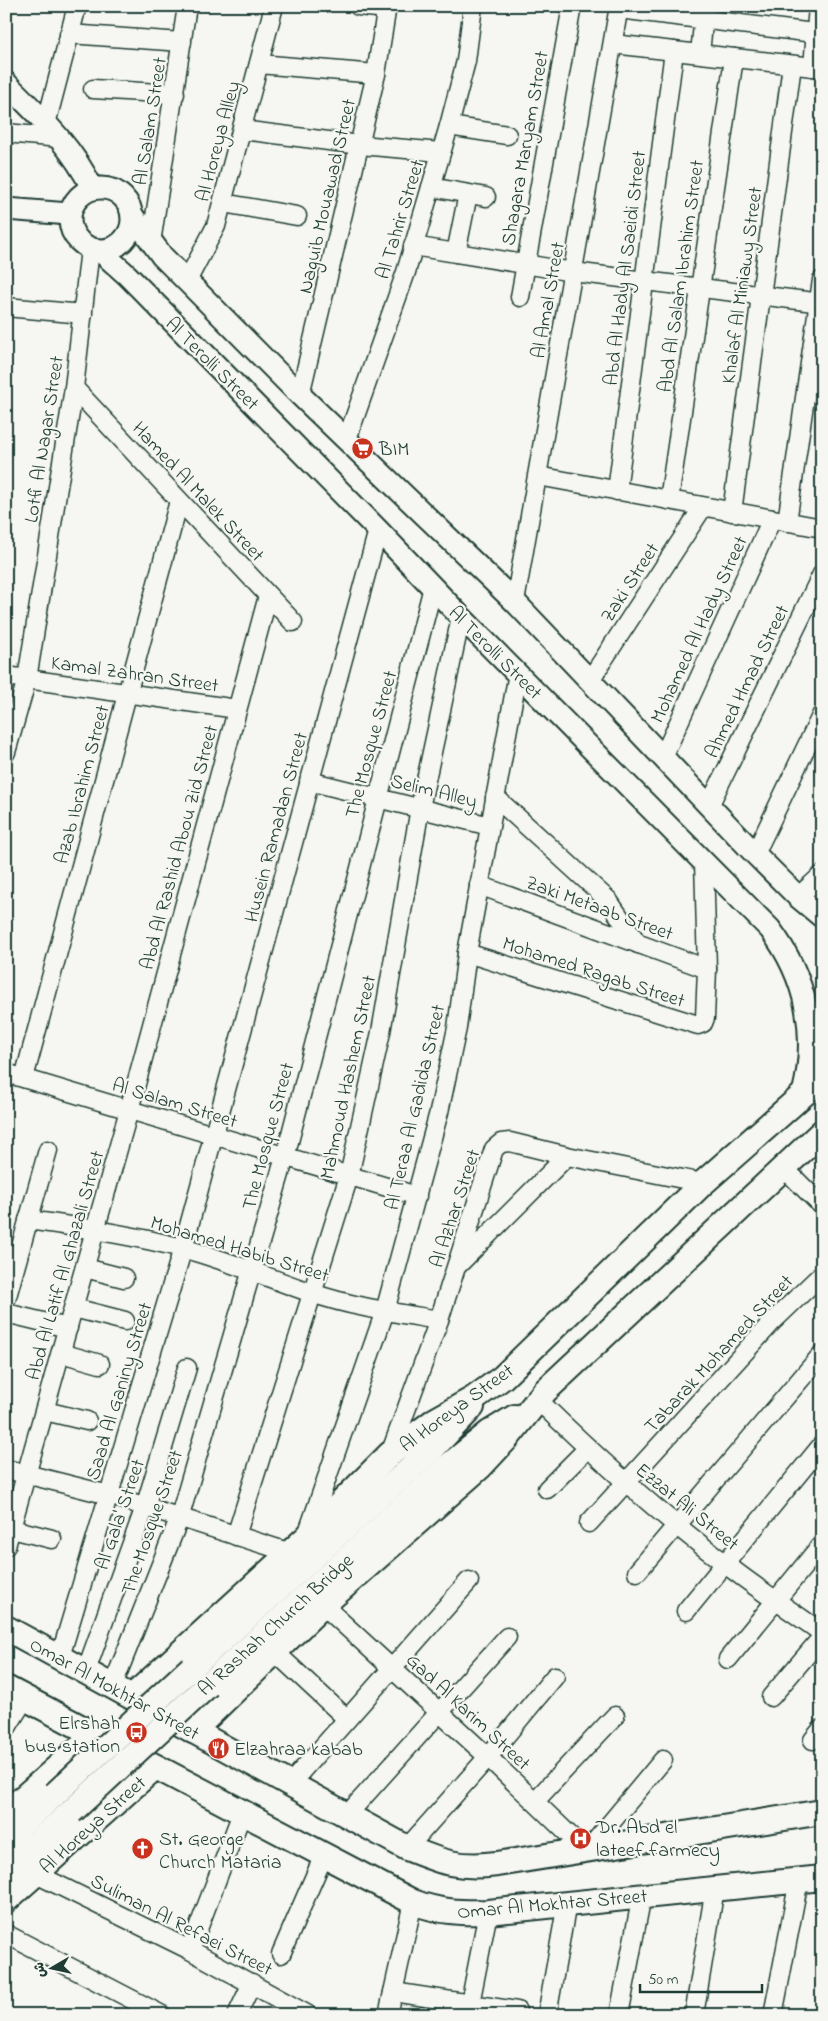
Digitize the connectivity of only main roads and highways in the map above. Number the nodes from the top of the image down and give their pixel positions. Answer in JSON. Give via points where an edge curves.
{"nodes":[{"id":1,"x":822,"y":1078,"type":"edge"},
{"id":2,"x":822,"y":1132,"type":"edge"},
{"id":3,"x":487,"y":1389,"type":"junction"},
{"id":4,"x":534,"y":1404,"type":"junction"},
{"id":5,"x":6,"y":1628,"type":"edge"},
{"id":6,"x":163,"y":1669,"type":"junction"},
{"id":7,"x":123,"y":1691,"type":"junction"},
{"id":8,"x":16,"y":1693,"type":"edge"},
{"id":9,"x":216,"y":1708,"type":"junction"},
{"id":10,"x":193,"y":1730,"type":"junction"},
{"id":11,"x":94,"y":1735,"type":"junction"},
{"id":12,"x":155,"y":1767,"type":"junction"},
{"id":13,"x":54,"y":1770,"type":"junction"},
{"id":14,"x":822,"y":1812,"type":"edge"},
{"id":15,"x":6,"y":1813,"type":"edge"},
{"id":16,"x":94,"y":1822,"type":"junction"},
{"id":17,"x":6,"y":1839,"type":"edge"},
{"id":18,"x":6,"y":1870,"type":"edge"},
{"id":19,"x":810,"y":1879,"type":"edge"},
{"id":20,"x":6,"y":1900,"type":"edge"}],
"edges":[{"from":1,"to":3,"type":"main road","name":"Al Horeya Street","via":[[703,1183],[514,1367]]},
{"from":2,"to":4,"type":"main road","name":"Al Horeya Street"},
{"from":3,"to":6,"type":"main road","name":"Al Horeya Street","via":[[434,1421],[390,1454],[298,1545]]},
{"from":3,"to":17,"type":"main road","name":"Al Rashah Church Bridge","bridge":true,"via":[[433,1448]]},
{"from":4,"to":9,"type":"main road","name":"Al Horeya Street","via":[[480,1467],[323,1606]]},
{"from":4,"to":18,"type":"main road","name":"Al Rashah Church Bridge","bridge":true,"via":[[489,1433],[447,1467]]},
{"from":5,"to":7,"type":"main road","name":"Omar Al Mokhtar Street"},
{"from":6,"to":7,"type":"main road","name":"Al Horeya Street"},
{"from":6,"to":9,"type":"main road","via":[[163,1694],[174,1708],[195,1716]]},
{"from":7,"to":10,"type":"main road","name":"Omar Al Mokhtar Street"},
{"from":8,"to":11,"type":"main road","name":"Omar Al Mokhtar Street"},
{"from":9,"to":10,"type":"main road","name":"Al Horeya Street"},
{"from":10,"to":14,"type":"main road","name":"Omar Al Mokhtar Street","via":[[407,1848],[444,1863],[479,1866]]},
{"from":11,"to":12,"type":"main road","name":"Omar Al Mokhtar Street"},
{"from":11,"to":13,"type":"main road"},
{"from":12,"to":16,"type":"main road","name":"Al Horeya Street"},
{"from":12,"to":19,"type":"main road","name":"Omar Al Mokhtar Street","via":[[413,1902],[443,1912],[488,1912]]},
{"from":13,"to":15,"type":"main road"},
{"from":13,"to":16,"type":"main road","via":[[70,1766],[86,1770],[93,1776],[102,1790],[103,1799]]},
{"from":16,"to":20,"type":"main road","name":"Al Horeya Street"}]}
